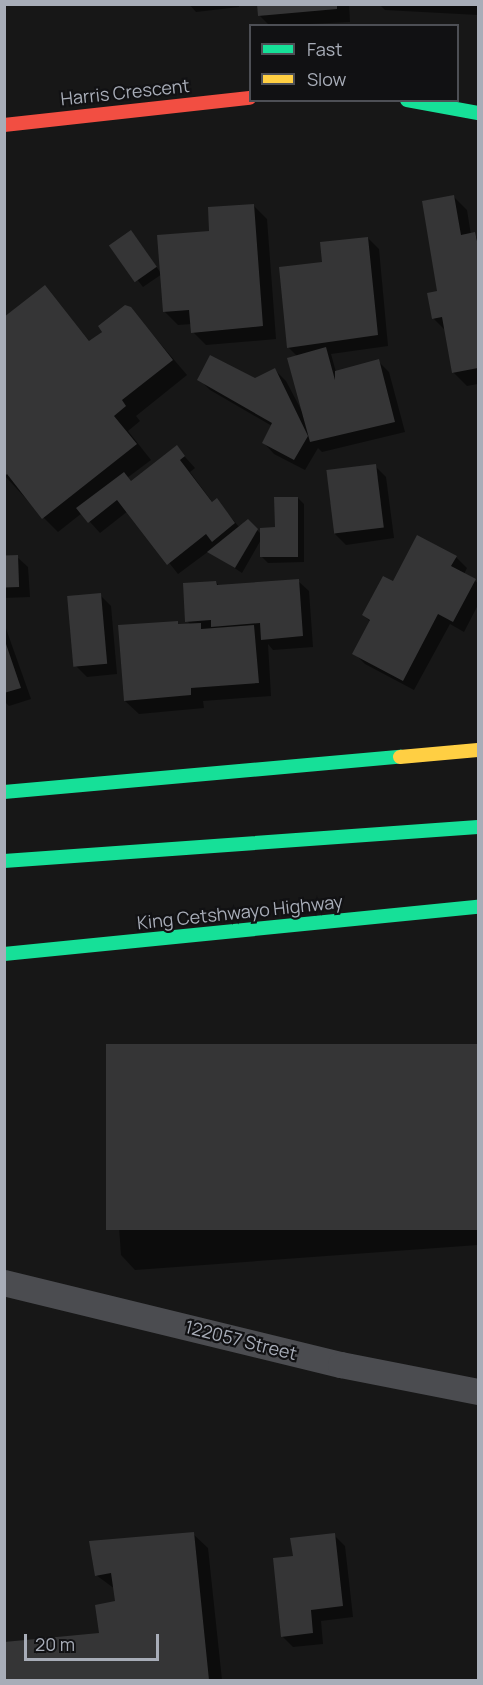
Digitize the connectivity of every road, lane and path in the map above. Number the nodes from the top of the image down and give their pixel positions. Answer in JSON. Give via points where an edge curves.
{"nodes":[{"id":1,"x":249,"y":98,"type":"edge"},
{"id":2,"x":418,"y":102,"type":"edge"},
{"id":3,"x":478,"y":113,"type":"edge"},
{"id":4,"x":4,"y":125,"type":"edge"},
{"id":5,"x":478,"y":750,"type":"edge"},
{"id":6,"x":4,"y":792,"type":"edge"},
{"id":7,"x":478,"y":827,"type":"edge"},
{"id":8,"x":4,"y":861,"type":"edge"},
{"id":9,"x":478,"y":907,"type":"edge"},
{"id":10,"x":4,"y":954,"type":"edge"},
{"id":11,"x":4,"y":1282,"type":"edge"},
{"id":12,"x":478,"y":1392,"type":"edge"}],
"edges":[{"from":1,"to":4,"type":"main road","name":"Harris Crescent"},
{"from":2,"to":3,"type":"main road"},
{"from":5,"to":6,"type":"main road"},
{"from":7,"to":8,"type":"main road"},
{"from":9,"to":10,"type":"main road","name":"King Cetshwayo Highway"},
{"from":11,"to":12,"type":"lane","name":"122057 Street","via":[[341,1365]]}]}
